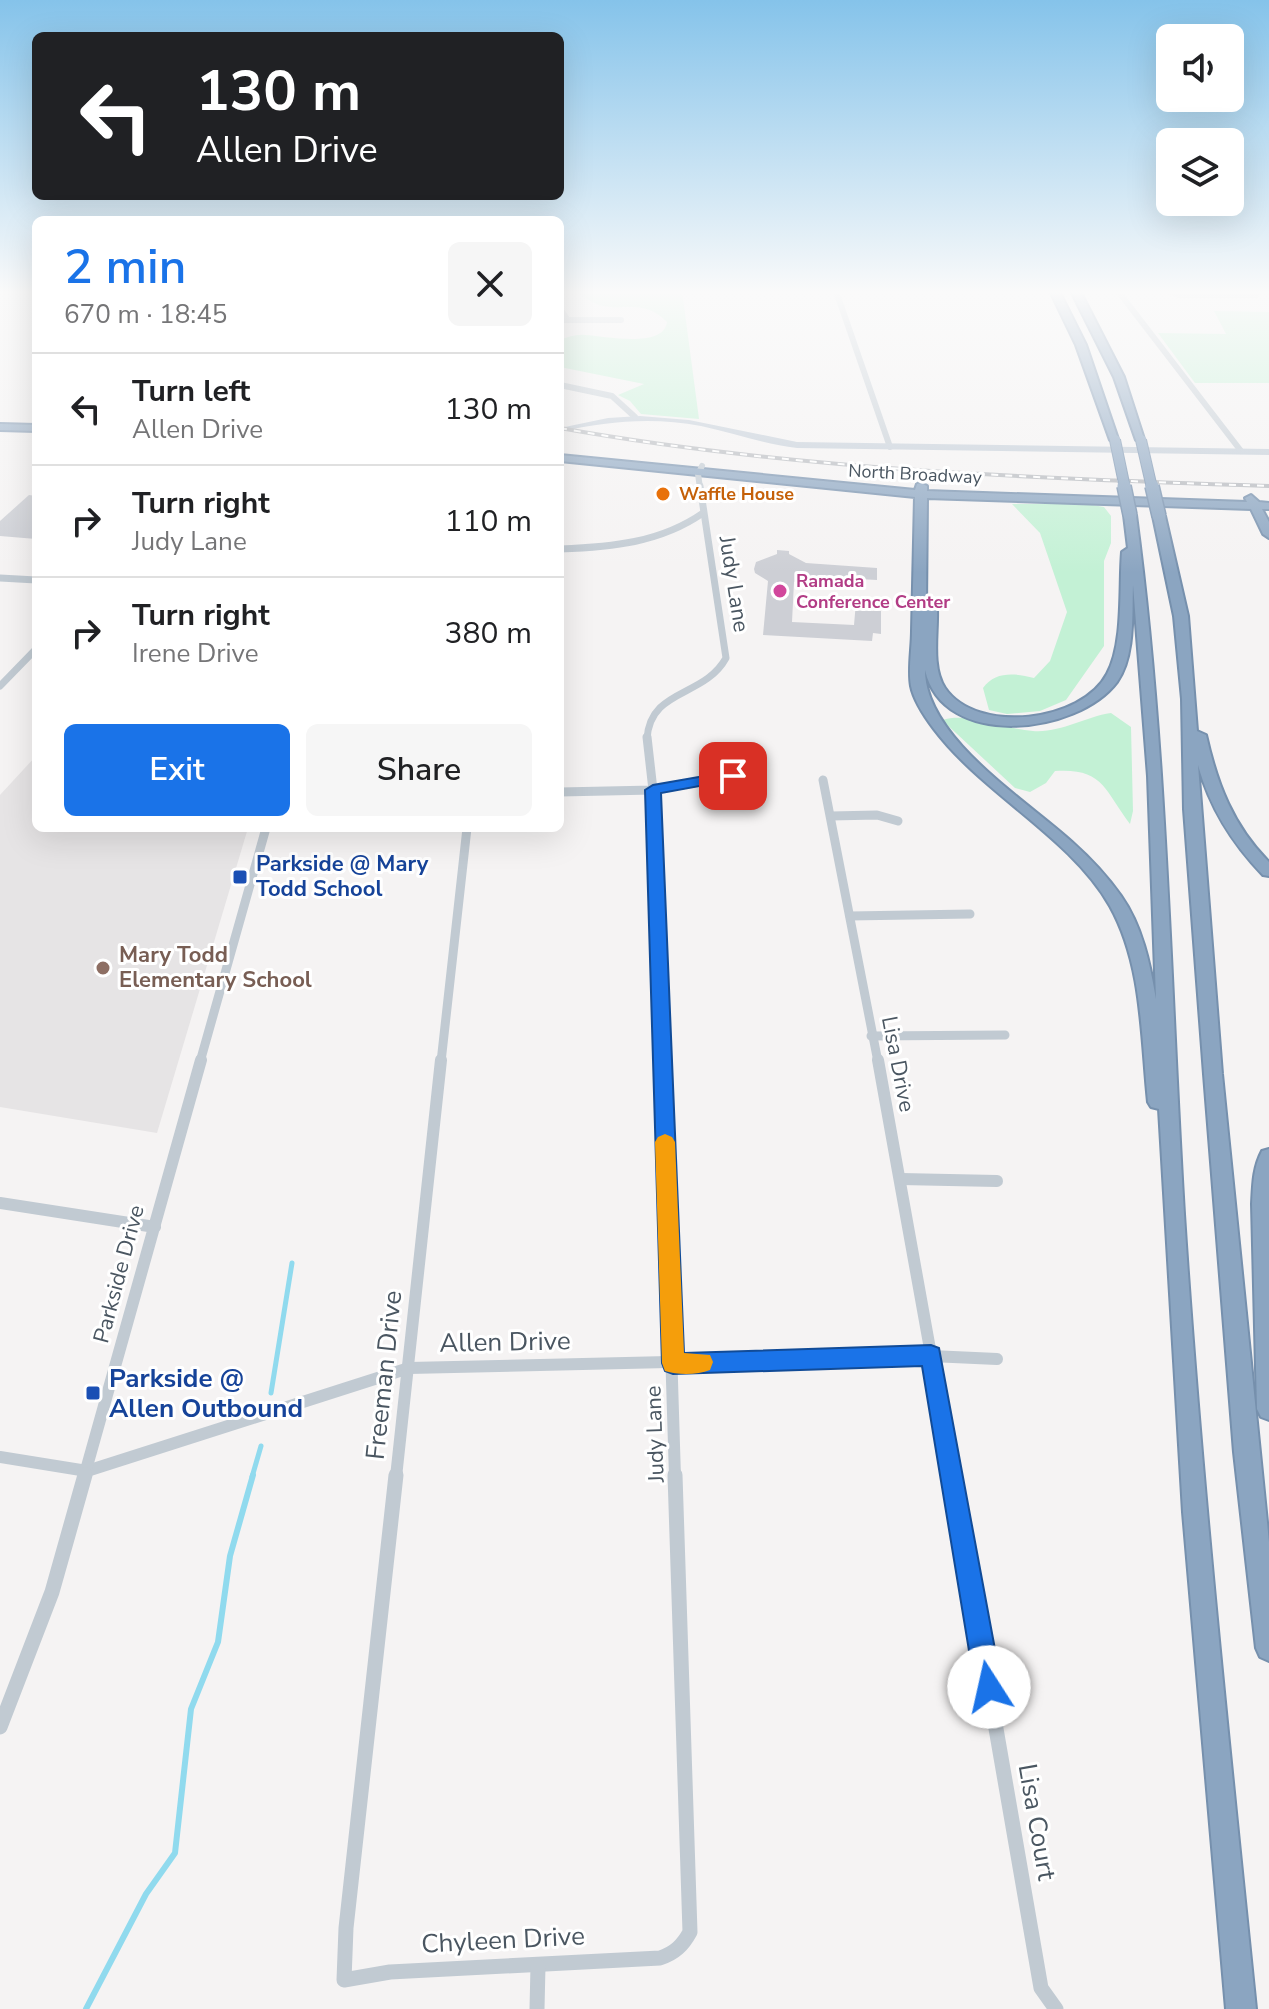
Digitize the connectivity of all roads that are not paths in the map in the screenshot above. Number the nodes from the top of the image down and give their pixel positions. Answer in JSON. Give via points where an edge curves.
{"nodes":[{"id":1,"x":868,"y":385,"type":"edge"},
{"id":2,"x":1095,"y":385,"type":"edge"},
{"id":3,"x":1122,"y":385,"type":"edge"},
{"id":4,"x":1190,"y":385,"type":"edge"},
{"id":5,"x":564,"y":386,"type":"edge"},
{"id":6,"x":635,"y":417,"type":"junction"},
{"id":7,"x":0,"y":427,"type":"edge"},
{"id":8,"x":32,"y":428,"type":"edge"},
{"id":9,"x":564,"y":429,"type":"edge"},
{"id":10,"x":0,"y":435,"type":"edge"},
{"id":11,"x":32,"y":436,"type":"edge"},
{"id":12,"x":890,"y":447,"type":"junction"},
{"id":13,"x":1241,"y":451,"type":"junction"},
{"id":14,"x":564,"y":452,"type":"edge"},
{"id":15,"x":1269,"y":452,"type":"edge"},
{"id":16,"x":564,"y":458,"type":"edge"},
{"id":17,"x":700,"y":470,"type":"junction"},
{"id":18,"x":927,"y":490,"type":"junction"},
{"id":19,"x":1264,"y":503,"type":"edge"},
{"id":20,"x":703,"y":513,"type":"junction"},
{"id":21,"x":1131,"y":522,"type":"junction"},
{"id":22,"x":1269,"y":534,"type":"edge"},
{"id":23,"x":564,"y":549,"type":"edge"},
{"id":24,"x":0,"y":578,"type":"edge"},
{"id":25,"x":32,"y":580,"type":"edge"},
{"id":26,"x":32,"y":653,"type":"edge"},
{"id":27,"x":4,"y":678,"type":"edge"},
{"id":28,"x":0,"y":686,"type":"edge"},
{"id":29,"x":1189,"y":699,"type":"junction"},
{"id":30,"x":733,"y":776,"type":"dead end"},
{"id":31,"x":823,"y":780,"type":"dead end"},
{"id":32,"x":653,"y":790,"type":"junction"},
{"id":33,"x":564,"y":792,"type":"edge"},
{"id":34,"x":831,"y":816,"type":"junction"},
{"id":35,"x":898,"y":821,"type":"dead end"},
{"id":36,"x":265,"y":832,"type":"edge"},
{"id":37,"x":467,"y":832,"type":"edge"},
{"id":38,"x":1269,"y":871,"type":"edge"},
{"id":39,"x":970,"y":914,"type":"dead end"},
{"id":40,"x":850,"y":916,"type":"junction"},
{"id":41,"x":1005,"y":1035,"type":"dead end"},
{"id":42,"x":871,"y":1036,"type":"junction"},
{"id":43,"x":1269,"y":1157,"type":"edge"},
{"id":44,"x":901,"y":1179,"type":"junction"},
{"id":45,"x":997,"y":1181,"type":"dead end"},
{"id":46,"x":0,"y":1203,"type":"edge"},
{"id":47,"x":1174,"y":1212,"type":"junction"},
{"id":48,"x":155,"y":1227,"type":"junction"},
{"id":49,"x":931,"y":1356,"type":"junction"},
{"id":50,"x":997,"y":1359,"type":"dead end"},
{"id":51,"x":673,"y":1363,"type":"junction"},
{"id":52,"x":409,"y":1368,"type":"junction"},
{"id":53,"x":1269,"y":1409,"type":"edge"},
{"id":54,"x":0,"y":1457,"type":"edge"},
{"id":55,"x":87,"y":1471,"type":"junction"},
{"id":56,"x":1269,"y":1648,"type":"edge"},
{"id":57,"x":0,"y":1727,"type":"edge"},
{"id":58,"x":691,"y":1916,"type":"joint"},
{"id":59,"x":346,"y":1928,"type":"joint"},
{"id":60,"x":538,"y":1966,"type":"junction"},
{"id":61,"x":537,"y":2009,"type":"edge"},
{"id":62,"x":1056,"y":2009,"type":"edge"},
{"id":63,"x":1241,"y":2009,"type":"edge"}],
"edges":[{"from":1,"to":12,"type":"street"},
{"from":2,"to":21,"type":"highway","bridge":true,"via":[[1115,440]]},
{"from":3,"to":29,"type":"highway","bridge":true,"via":[[1141,440],[1181,616]]},
{"from":4,"to":13,"type":"street"},
{"from":5,"to":6,"type":"street","via":[[611,396]]},
{"from":6,"to":9,"type":"street"},
{"from":6,"to":12,"type":"street","via":[[691,422],[778,443]]},
{"from":7,"to":8,"type":"highway"},
{"from":10,"to":11,"type":"highway"},
{"from":12,"to":13,"type":"street"},
{"from":13,"to":15,"type":"street"},
{"from":14,"to":17,"type":"highway","name":"North Broadway"},
{"from":16,"to":17,"type":"highway","name":"North Broadway"},
{"from":17,"to":18,"type":"highway","name":"North Broadway"},
{"from":17,"to":20,"type":"street","name":"Judy Lane"},
{"from":18,"to":19,"type":"highway","name":"North Broadway"},
{"from":18,"to":21,"type":"highway","via":[[935,680],[955,705],[998,720],[1059,716],[1089,702],[1112,680],[1119,665]]},
{"from":18,"to":47,"type":"highway","via":[[918,686],[940,731],[1082,859],[1117,903],[1141,966]]},
{"from":19,"to":22,"type":"highway"},
{"from":20,"to":23,"type":"street","via":[[657,536]]},
{"from":20,"to":32,"type":"street","name":"Judy Lane","via":[[726,658],[707,683],[650,717]]},
{"from":21,"to":47,"type":"highway","via":[[1151,722]]},
{"from":24,"to":25,"type":"street"},
{"from":26,"to":27,"type":"street"},
{"from":27,"to":28,"type":"street"},
{"from":29,"to":38,"type":"highway","via":[[1211,790],[1224,818]]},
{"from":29,"to":56,"type":"highway","via":[[1192,809],[1213,1074]]},
{"from":30,"to":32,"type":"street"},
{"from":31,"to":34,"type":"street","name":"Lisa Drive"},
{"from":32,"to":33,"type":"street"},
{"from":32,"to":51,"type":"street","name":"Judy Lane"},
{"from":34,"to":35,"type":"street","via":[[877,815]]},
{"from":34,"to":40,"type":"street","name":"Lisa Drive"},
{"from":36,"to":48,"type":"street","name":"Parkside Drive"},
{"from":37,"to":52,"type":"street","name":"Freeman Drive"},
{"from":39,"to":40,"type":"street"},
{"from":40,"to":42,"type":"street","name":"Lisa Drive"},
{"from":41,"to":42,"type":"street"},
{"from":42,"to":44,"type":"street","name":"Lisa Drive"},
{"from":43,"to":53,"type":"highway","via":[[1262,1204]]},
{"from":44,"to":45,"type":"street"},
{"from":44,"to":49,"type":"street","name":"Lisa Drive"},
{"from":46,"to":48,"type":"street"},
{"from":47,"to":63,"type":"highway","via":[[1198,1574]]},
{"from":48,"to":55,"type":"street","name":"Parkside Drive"},
{"from":49,"to":50,"type":"street","name":"Allen Drive"},
{"from":49,"to":51,"type":"street","name":"Allen Drive"},
{"from":49,"to":62,"type":"street","name":"Lisa Court","via":[[1041,1988]]},
{"from":51,"to":52,"type":"street","name":"Allen Drive"},
{"from":51,"to":58,"type":"street","name":"Judy Lane"},
{"from":52,"to":55,"type":"street","name":"Allen Drive"},
{"from":52,"to":59,"type":"street","name":"Freeman Drive"},
{"from":54,"to":55,"type":"street","name":"Allen Drive"},
{"from":55,"to":57,"type":"street","name":"Parkside Drive","via":[[52,1592]]},
{"from":58,"to":60,"type":"street","name":"Chyleen Drive","via":[[690,1932],[673,1954]]},
{"from":59,"to":60,"type":"street","name":"Chyleen Drive","via":[[344,1980],[390,1972]]},
{"from":60,"to":61,"type":"street"}]}
